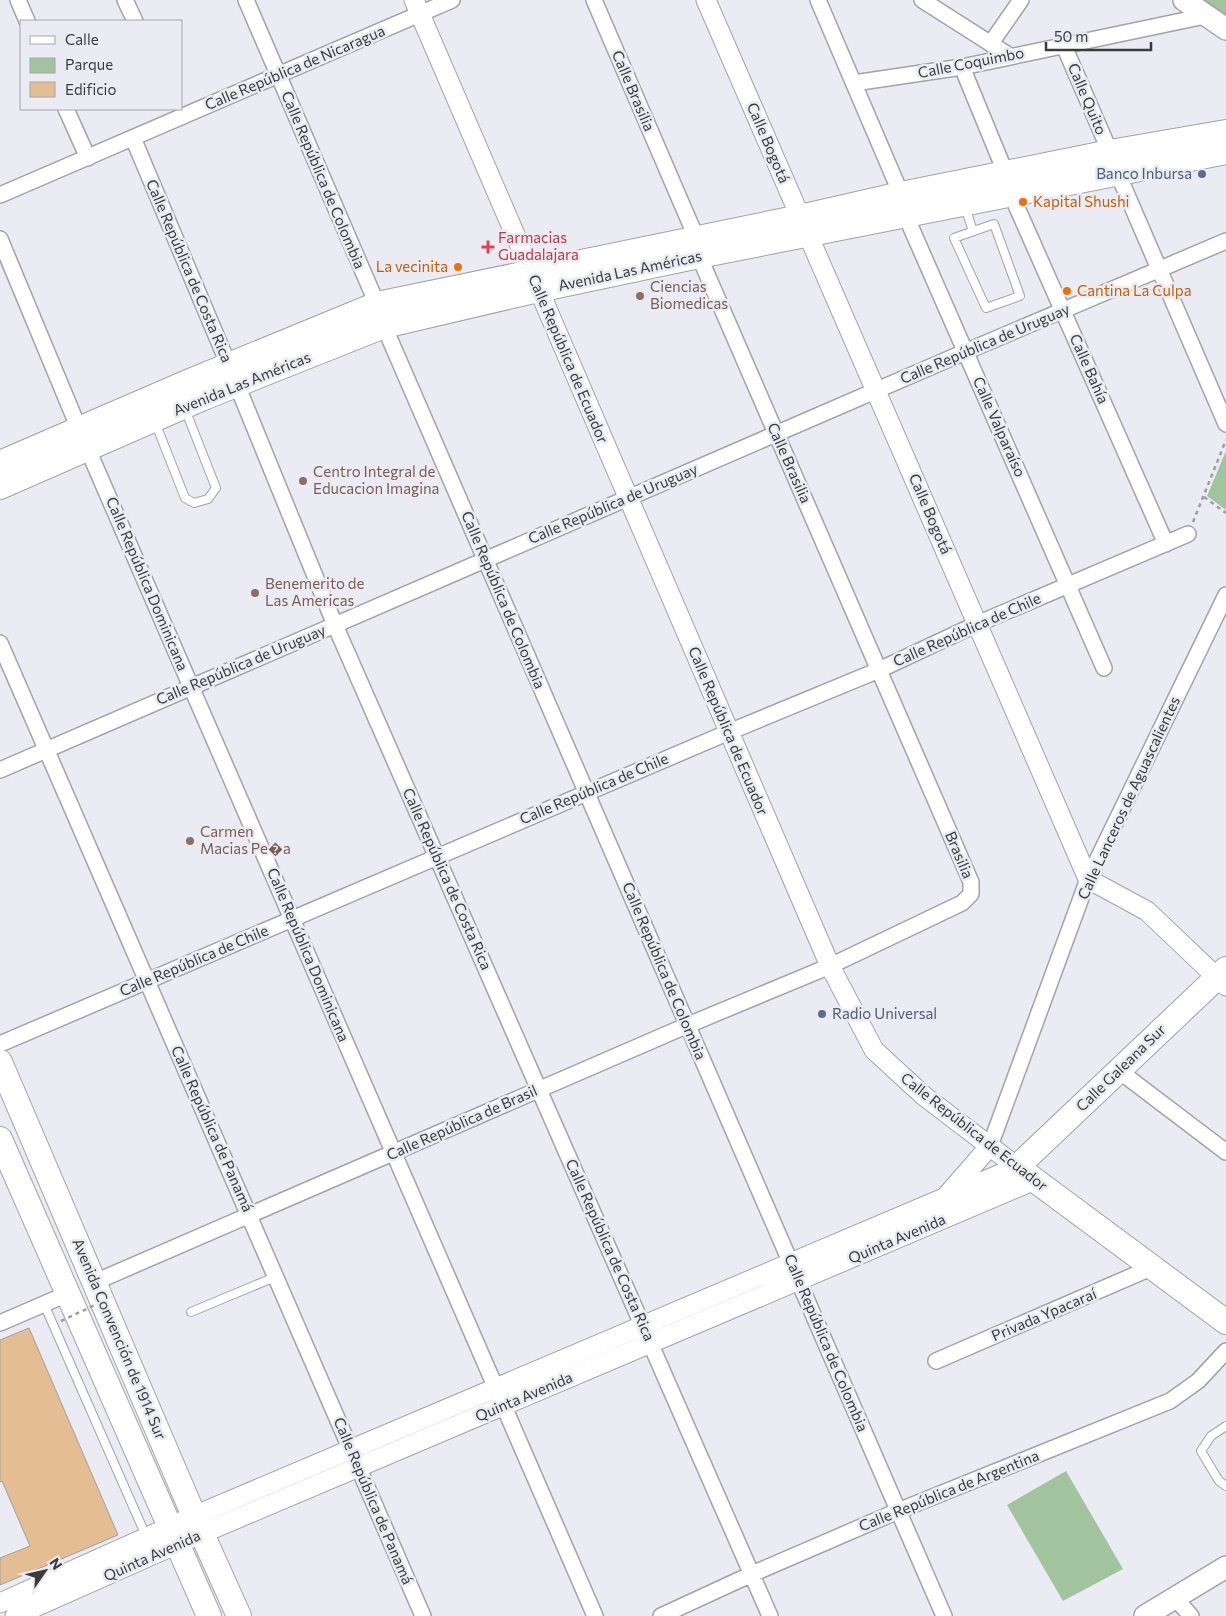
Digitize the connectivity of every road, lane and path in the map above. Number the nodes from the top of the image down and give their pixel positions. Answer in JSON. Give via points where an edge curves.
{"nodes":[{"id":1,"x":18,"y":0,"type":"edge"},
{"id":2,"x":125,"y":0,"type":"edge"},
{"id":3,"x":246,"y":0,"type":"edge"},
{"id":4,"x":452,"y":0,"type":"edge"},
{"id":5,"x":594,"y":0,"type":"edge"},
{"id":6,"x":706,"y":0,"type":"edge"},
{"id":7,"x":818,"y":0,"type":"edge"},
{"id":8,"x":922,"y":0,"type":"edge"},
{"id":9,"x":1021,"y":0,"type":"edge"},
{"id":10,"x":1184,"y":0,"type":"edge"},
{"id":11,"x":417,"y":7,"type":"edge"},
{"id":12,"x":1205,"y":16,"type":"junction"},
{"id":13,"x":27,"y":20,"type":"edge"},
{"id":14,"x":134,"y":20,"type":"edge"},
{"id":15,"x":1226,"y":29,"type":"edge"},
{"id":16,"x":991,"y":43,"type":"junction"},
{"id":17,"x":1064,"y":46,"type":"junction"},
{"id":18,"x":1010,"y":56,"type":"junction"},
{"id":19,"x":962,"y":67,"type":"junction"},
{"id":20,"x":279,"y":75,"type":"junction"},
{"id":21,"x":854,"y":83,"type":"junction"},
{"id":22,"x":66,"y":110,"type":"edge"},
{"id":23,"x":177,"y":113,"type":"edge"},
{"id":24,"x":1226,"y":132,"type":"edge"},
{"id":25,"x":133,"y":138,"type":"junction"},
{"id":26,"x":1110,"y":152,"type":"junction"},
{"id":27,"x":1226,"y":152,"type":"edge"},
{"id":28,"x":88,"y":158,"type":"junction"},
{"id":29,"x":1118,"y":174,"type":"junction"},
{"id":30,"x":1009,"y":184,"type":"junction"},
{"id":31,"x":0,"y":195,"type":"edge"},
{"id":32,"x":964,"y":203,"type":"junction"},
{"id":33,"x":903,"y":204,"type":"junction"},
{"id":34,"x":804,"y":226,"type":"junction"},
{"id":35,"x":973,"y":231,"type":"junction"},
{"id":36,"x":0,"y":238,"type":"edge"},
{"id":37,"x":1226,"y":241,"type":"edge"},
{"id":38,"x":697,"y":247,"type":"junction"},
{"id":39,"x":1159,"y":269,"type":"junction"},
{"id":40,"x":535,"y":281,"type":"junction"},
{"id":41,"x":377,"y":304,"type":"junction"},
{"id":42,"x":1063,"y":310,"type":"junction"},
{"id":43,"x":384,"y":326,"type":"junction"},
{"id":44,"x":965,"y":352,"type":"junction"},
{"id":45,"x":233,"y":375,"type":"junction"},
{"id":46,"x":876,"y":390,"type":"junction"},
{"id":47,"x":184,"y":407,"type":"junction"},
{"id":48,"x":154,"y":420,"type":"junction"},
{"id":49,"x":1226,"y":424,"type":"edge"},
{"id":50,"x":776,"y":434,"type":"junction"},
{"id":51,"x":84,"y":439,"type":"junction"},
{"id":52,"x":1226,"y":440,"type":"edge"},
{"id":53,"x":0,"y":462,"type":"edge"},
{"id":54,"x":0,"y":487,"type":"edge"},
{"id":55,"x":1204,"y":497,"type":"junction"},
{"id":56,"x":628,"y":498,"type":"junction"},
{"id":57,"x":1226,"y":513,"type":"edge"},
{"id":58,"x":1188,"y":534,"type":"joint"},
{"id":59,"x":1166,"y":544,"type":"junction"},
{"id":60,"x":486,"y":559,"type":"junction"},
{"id":61,"x":1069,"y":585,"type":"junction"},
{"id":62,"x":1226,"y":594,"type":"edge"},
{"id":63,"x":977,"y":624,"type":"junction"},
{"id":64,"x":335,"y":625,"type":"junction"},
{"id":65,"x":0,"y":643,"type":"edge"},
{"id":66,"x":1104,"y":668,"type":"dead end"},
{"id":67,"x":879,"y":670,"type":"junction"},
{"id":68,"x":191,"y":687,"type":"junction"},
{"id":69,"x":729,"y":732,"type":"junction"},
{"id":70,"x":46,"y":750,"type":"junction"},
{"id":71,"x":0,"y":770,"type":"edge"},
{"id":72,"x":587,"y":793,"type":"junction"},
{"id":73,"x":437,"y":856,"type":"junction"},
{"id":74,"x":1088,"y":879,"type":"junction"},
{"id":75,"x":292,"y":918,"type":"junction"},
{"id":76,"x":830,"y":966,"type":"junction"},
{"id":77,"x":1223,"y":977,"type":"edge"},
{"id":78,"x":147,"y":981,"type":"junction"},
{"id":79,"x":688,"y":1025,"type":"junction"},
{"id":80,"x":0,"y":1044,"type":"edge"},
{"id":81,"x":0,"y":1062,"type":"edge"},
{"id":82,"x":1118,"y":1070,"type":"junction"},
{"id":83,"x":540,"y":1089,"type":"junction"},
{"id":84,"x":0,"y":1139,"type":"edge"},
{"id":85,"x":990,"y":1146,"type":"junction"},
{"id":86,"x":1226,"y":1152,"type":"edge"},
{"id":87,"x":394,"y":1153,"type":"junction"},
{"id":88,"x":1026,"y":1174,"type":"junction"},
{"id":89,"x":944,"y":1198,"type":"junction"},
{"id":90,"x":249,"y":1216,"type":"junction"},
{"id":91,"x":791,"y":1263,"type":"junction"},
{"id":92,"x":1153,"y":1268,"type":"junction"},
{"id":93,"x":275,"y":1276,"type":"junction"},
{"id":94,"x":798,"y":1280,"type":"junction"},
{"id":95,"x":103,"y":1290,"type":"junction"},
{"id":96,"x":66,"y":1294,"type":"junction"},
{"id":97,"x":44,"y":1304,"type":"junction"},
{"id":98,"x":191,"y":1312,"type":"dead end"},
{"id":99,"x":61,"y":1320,"type":"dead end"},
{"id":100,"x":1226,"y":1322,"type":"edge"},
{"id":101,"x":0,"y":1324,"type":"edge"},
{"id":102,"x":644,"y":1326,"type":"junction"},
{"id":103,"x":651,"y":1343,"type":"junction"},
{"id":104,"x":1226,"y":1351,"type":"edge"},
{"id":105,"x":936,"y":1362,"type":"dead end"},
{"id":106,"x":496,"y":1388,"type":"junction"},
{"id":107,"x":504,"y":1406,"type":"junction"},
{"id":108,"x":1226,"y":1426,"type":"edge"},
{"id":109,"x":351,"y":1450,"type":"junction"},
{"id":110,"x":358,"y":1467,"type":"junction"},
{"id":111,"x":1226,"y":1486,"type":"edge"},
{"id":112,"x":898,"y":1511,"type":"junction"},
{"id":113,"x":198,"y":1525,"type":"junction"},
{"id":114,"x":174,"y":1536,"type":"junction"},
{"id":115,"x":147,"y":1538,"type":"junction"},
{"id":116,"x":1226,"y":1567,"type":"edge"},
{"id":117,"x":752,"y":1574,"type":"junction"},
{"id":118,"x":1175,"y":1598,"type":"junction"},
{"id":119,"x":0,"y":1603,"type":"edge"},
{"id":120,"x":23,"y":1615,"type":"edge"},
{"id":121,"x":209,"y":1616,"type":"edge"},
{"id":122,"x":239,"y":1616,"type":"edge"},
{"id":123,"x":423,"y":1616,"type":"edge"},
{"id":124,"x":595,"y":1616,"type":"edge"},
{"id":125,"x":661,"y":1616,"type":"edge"},
{"id":126,"x":770,"y":1616,"type":"edge"},
{"id":127,"x":944,"y":1616,"type":"edge"},
{"id":128,"x":1145,"y":1616,"type":"edge"},
{"id":129,"x":1191,"y":1616,"type":"edge"}],
"edges":[{"from":1,"to":13,"type":"street"},
{"from":2,"to":14,"type":"street"},
{"from":3,"to":20,"type":"street","name":"Calle República de Colombia"},
{"from":4,"to":11,"type":"street","name":"Calle República de Nicaragua"},
{"from":5,"to":38,"type":"street","name":"Calle Brasilia"},
{"from":6,"to":34,"type":"street","name":"Calle Bogotá"},
{"from":7,"to":21,"type":"street","name":"Calle Valparaíso"},
{"from":8,"to":16,"type":"street"},
{"from":9,"to":16,"type":"street"},
{"from":10,"to":12,"type":"main road"},
{"from":11,"to":20,"type":"street","name":"Calle República de Nicaragua"},
{"from":11,"to":40,"type":"street","name":"Calle República de Ecuador"},
{"from":12,"to":15,"type":"main road"},
{"from":12,"to":17,"type":"street","name":"Calle Coquimbo"},
{"from":16,"to":18,"type":"street"},
{"from":17,"to":18,"type":"street","name":"Calle Coquimbo"},
{"from":17,"to":26,"type":"street","name":"Calle Quito"},
{"from":18,"to":19,"type":"street","name":"Calle Coquimbo"},
{"from":19,"to":21,"type":"street","name":"Calle Coquimbo"},
{"from":19,"to":30,"type":"street","name":"Calle Bahía"},
{"from":20,"to":23,"type":"street","name":"Calle República de Nicaragua"},
{"from":20,"to":41,"type":"street","name":"Calle República de Colombia"},
{"from":21,"to":33,"type":"street","name":"Calle Valparaíso"},
{"from":22,"to":28,"type":"street"},
{"from":23,"to":25,"type":"street","name":"Calle República de Nicaragua"},
{"from":24,"to":26,"type":"main road","name":"Avenida Las Américas"},
{"from":25,"to":28,"type":"street","name":"Calle República de Nicaragua"},
{"from":25,"to":45,"type":"street","name":"Calle República de Costa Rica"},
{"from":26,"to":30,"type":"main road","name":"Avenida Las Américas"},
{"from":27,"to":29,"type":"main road","name":"Avenida Las Américas"},
{"from":28,"to":31,"type":"street","name":"Calle República de Nicaragua"},
{"from":29,"to":30,"type":"main road","name":"Avenida Las Américas"},
{"from":29,"to":39,"type":"street"},
{"from":30,"to":32,"type":"main road","name":"Avenida Las Américas"},
{"from":30,"to":33,"type":"main road","name":"Avenida Las Américas"},
{"from":30,"to":42,"type":"street","name":"Calle Bahía"},
{"from":32,"to":33,"type":"main road","name":"Avenida Las Américas"},
{"from":32,"to":35,"type":"lane"},
{"from":33,"to":34,"type":"main road","name":"Avenida Las Américas"},
{"from":33,"to":44,"type":"street","name":"Calle Valparaíso"},
{"from":34,"to":38,"type":"main road","name":"Avenida Las Américas"},
{"from":34,"to":46,"type":"street","name":"Calle Bogotá"},
{"from":35,"to":35,"type":"lane","via":[[954,238],[986,308],[1020,296],[994,224]]},
{"from":36,"to":51,"type":"street","name":"Calle República Dominicana"},
{"from":37,"to":39,"type":"street","name":"Calle República de Uruguay"},
{"from":38,"to":40,"type":"main road","name":"Avenida Las Américas"},
{"from":38,"to":50,"type":"street","name":"Calle Brasilia"},
{"from":39,"to":42,"type":"street","name":"Calle República de Uruguay"},
{"from":39,"to":49,"type":"street"},
{"from":40,"to":41,"type":"main road","name":"Avenida Las Américas"},
{"from":40,"to":43,"type":"main road","name":"Avenida Las Américas"},
{"from":40,"to":56,"type":"street","name":"Calle República de Ecuador"},
{"from":41,"to":45,"type":"main road","name":"Avenida Las Américas"},
{"from":42,"to":44,"type":"street","name":"Calle República de Uruguay"},
{"from":42,"to":59,"type":"street","name":"Calle Bahía"},
{"from":43,"to":45,"type":"main road","name":"Avenida Las Américas"},
{"from":43,"to":60,"type":"street","name":"Calle República de Colombia"},
{"from":44,"to":46,"type":"street","name":"Calle República de Uruguay"},
{"from":44,"to":61,"type":"street","name":"Calle Valparaíso"},
{"from":45,"to":47,"type":"main road","name":"Avenida Las Américas"},
{"from":45,"to":51,"type":"main road","name":"Avenida Las Américas"},
{"from":45,"to":64,"type":"street","name":"Calle República de Costa Rica"},
{"from":46,"to":50,"type":"street","name":"Calle República de Uruguay"},
{"from":46,"to":63,"type":"street","name":"Calle Bogotá"},
{"from":47,"to":48,"type":"main road","name":"Avenida Las Américas"},
{"from":47,"to":48,"type":"lane","via":[[216,488],[208,499],[194,503],[185,498]]},
{"from":48,"to":51,"type":"main road","name":"Avenida Las Américas"},
{"from":50,"to":56,"type":"street","name":"Calle República de Uruguay"},
{"from":50,"to":67,"type":"street","name":"Calle Brasilia"},
{"from":51,"to":53,"type":"main road","name":"Avenida Las Américas"},
{"from":51,"to":54,"type":"main road","name":"Avenida Las Américas"},
{"from":51,"to":68,"type":"street","name":"Calle República Dominicana"},
{"from":52,"to":55,"type":"path"},
{"from":55,"to":57,"type":"path"},
{"from":55,"to":58,"type":"path"},
{"from":56,"to":60,"type":"street","name":"Calle República de Uruguay"},
{"from":56,"to":69,"type":"street","name":"Calle República de Ecuador"},
{"from":58,"to":59,"type":"street","name":"Calle República de Chile"},
{"from":59,"to":61,"type":"street","name":"Calle República de Chile"},
{"from":60,"to":64,"type":"street","name":"Calle República de Uruguay"},
{"from":60,"to":72,"type":"street","name":"Calle República de Colombia"},
{"from":61,"to":63,"type":"street","name":"Calle República de Chile"},
{"from":61,"to":66,"type":"street","name":"Calle Valparaíso"},
{"from":62,"to":74,"type":"street","name":"Calle Lanceros de Aguascalientes"},
{"from":63,"to":67,"type":"street","name":"Calle República de Chile"},
{"from":63,"to":74,"type":"street","name":"Calle Bogotá"},
{"from":64,"to":68,"type":"street","name":"Calle República de Uruguay"},
{"from":64,"to":73,"type":"street","name":"Calle República de Costa Rica"},
{"from":65,"to":70,"type":"street","name":"Calle República de Panamá"},
{"from":67,"to":69,"type":"street","name":"Calle República de Chile"},
{"from":67,"to":76,"type":"street","name":"Brasilia","via":[[971,882],[971,894],[962,904]]},
{"from":68,"to":70,"type":"street","name":"Calle República de Uruguay"},
{"from":68,"to":75,"type":"street","name":"Calle República Dominicana"},
{"from":69,"to":72,"type":"street","name":"Calle República de Chile"},
{"from":69,"to":76,"type":"street","name":"Calle República de Ecuador"},
{"from":70,"to":71,"type":"street","name":"Calle República de Uruguay"},
{"from":70,"to":78,"type":"street","name":"Calle República de Panamá"},
{"from":72,"to":73,"type":"street","name":"Calle República de Chile"},
{"from":72,"to":79,"type":"street","name":"Calle República de Colombia"},
{"from":73,"to":75,"type":"street","name":"Calle República de Chile"},
{"from":73,"to":83,"type":"street","name":"Calle República de Costa Rica"},
{"from":74,"to":77,"type":"street","via":[[1147,911]]},
{"from":74,"to":85,"type":"street","name":"Calle Lanceros de Aguascalientes"},
{"from":75,"to":78,"type":"street","name":"Calle República de Chile"},
{"from":75,"to":87,"type":"street","name":"Calle República Dominicana"},
{"from":76,"to":79,"type":"street","name":"Calle República de Brasil"},
{"from":76,"to":85,"type":"street","name":"Calle República de Ecuador","via":[[874,1050],[924,1096]]},
{"from":77,"to":82,"type":"main road","name":"Calle Galeana Sur"},
{"from":78,"to":80,"type":"street","name":"Calle República de Chile"},
{"from":78,"to":90,"type":"street","name":"Calle República de Panamá"},
{"from":79,"to":83,"type":"street","name":"Calle República de Brasil"},
{"from":79,"to":91,"type":"street","name":"Calle República de Colombia"},
{"from":81,"to":95,"type":"main road","name":"Avenida Convención de 1914 Sur"},
{"from":82,"to":86,"type":"street"},
{"from":82,"to":88,"type":"main road","name":"Calle Galeana Sur"},
{"from":83,"to":87,"type":"street","name":"Calle República de Brasil"},
{"from":83,"to":102,"type":"street","name":"Calle República de Costa Rica"},
{"from":84,"to":96,"type":"main road","name":"Avenida Convención de 1914 Sur"},
{"from":85,"to":88,"type":"street","name":"Calle República de Ecuador"},
{"from":85,"to":89,"type":"street"},
{"from":87,"to":90,"type":"street","name":"Calle República de Brasil"},
{"from":87,"to":106,"type":"street","name":"Calle República Dominicana"},
{"from":88,"to":89,"type":"street","name":"Quinta Avenida"},
{"from":88,"to":92,"type":"main road","name":"Calle República de Ecuador"},
{"from":88,"to":94,"type":"street","name":"Quinta Avenida"},
{"from":89,"to":91,"type":"street","name":"Quinta Avenida"},
{"from":90,"to":93,"type":"street","name":"Calle República de Panamá"},
{"from":90,"to":95,"type":"street","name":"Calle República de Brasil"},
{"from":91,"to":94,"type":"street","name":"Calle República de Colombia"},
{"from":91,"to":102,"type":"street","name":"Quinta Avenida"},
{"from":92,"to":100,"type":"main road","name":"Calle República de Ecuador"},
{"from":92,"to":105,"type":"street","name":"Privada Ypacaraí"},
{"from":93,"to":98,"type":"lane"},
{"from":93,"to":109,"type":"street","name":"Calle República de Panamá"},
{"from":94,"to":103,"type":"street","name":"Quinta Avenida"},
{"from":94,"to":112,"type":"street","name":"Calle República de Colombia"},
{"from":95,"to":99,"type":"path","bridge":true},
{"from":95,"to":113,"type":"main road","name":"Avenida Convención de 1914 Sur"},
{"from":96,"to":97,"type":"street"},
{"from":96,"to":114,"type":"main road","name":"Avenida Convención de 1914 Sur"},
{"from":97,"to":101,"type":"street"},
{"from":97,"to":115,"type":"lane"},
{"from":102,"to":103,"type":"street","name":"Calle República de Costa Rica"},
{"from":102,"to":106,"type":"street","name":"Quinta Avenida"},
{"from":103,"to":107,"type":"street","name":"Quinta Avenida"},
{"from":103,"to":117,"type":"street","name":"Calle República de Costa Rica"},
{"from":104,"to":112,"type":"street","name":"Calle República de Argentina","via":[[1198,1381],[1170,1402]]},
{"from":106,"to":107,"type":"street","name":"Calle República Dominicana"},
{"from":106,"to":109,"type":"street","name":"Quinta Avenida"},
{"from":107,"to":110,"type":"street","name":"Quinta Avenida"},
{"from":107,"to":124,"type":"street","name":"Calle República Dominicana"},
{"from":108,"to":111,"type":"lane","via":[[1211,1436],[1201,1450],[1219,1481]]},
{"from":109,"to":110,"type":"street","name":"Calle República de Panamá"},
{"from":109,"to":113,"type":"street","name":"Quinta Avenida"},
{"from":110,"to":113,"type":"street","name":"Quinta Avenida"},
{"from":110,"to":123,"type":"street","name":"Calle República de Panamá"},
{"from":112,"to":117,"type":"street","name":"Calle República de Argentina"},
{"from":112,"to":127,"type":"street","name":"Calle República de Colombia"},
{"from":113,"to":114,"type":"street","name":"Quinta Avenida"},
{"from":113,"to":122,"type":"main road","name":"Avenida Convención de 1914 Sur"},
{"from":114,"to":115,"type":"street","name":"Quinta Avenida"},
{"from":114,"to":120,"type":"street","name":"Quinta Avenida"},
{"from":114,"to":121,"type":"main road","name":"Avenida Convención de 1914 Sur"},
{"from":115,"to":119,"type":"street","name":"Quinta Avenida"},
{"from":116,"to":118,"type":"main road"},
{"from":117,"to":125,"type":"street","name":"Calle República de Argentina"},
{"from":117,"to":126,"type":"street","name":"Calle República de Costa Rica"},
{"from":118,"to":128,"type":"main road"},
{"from":118,"to":129,"type":"street"}]}
